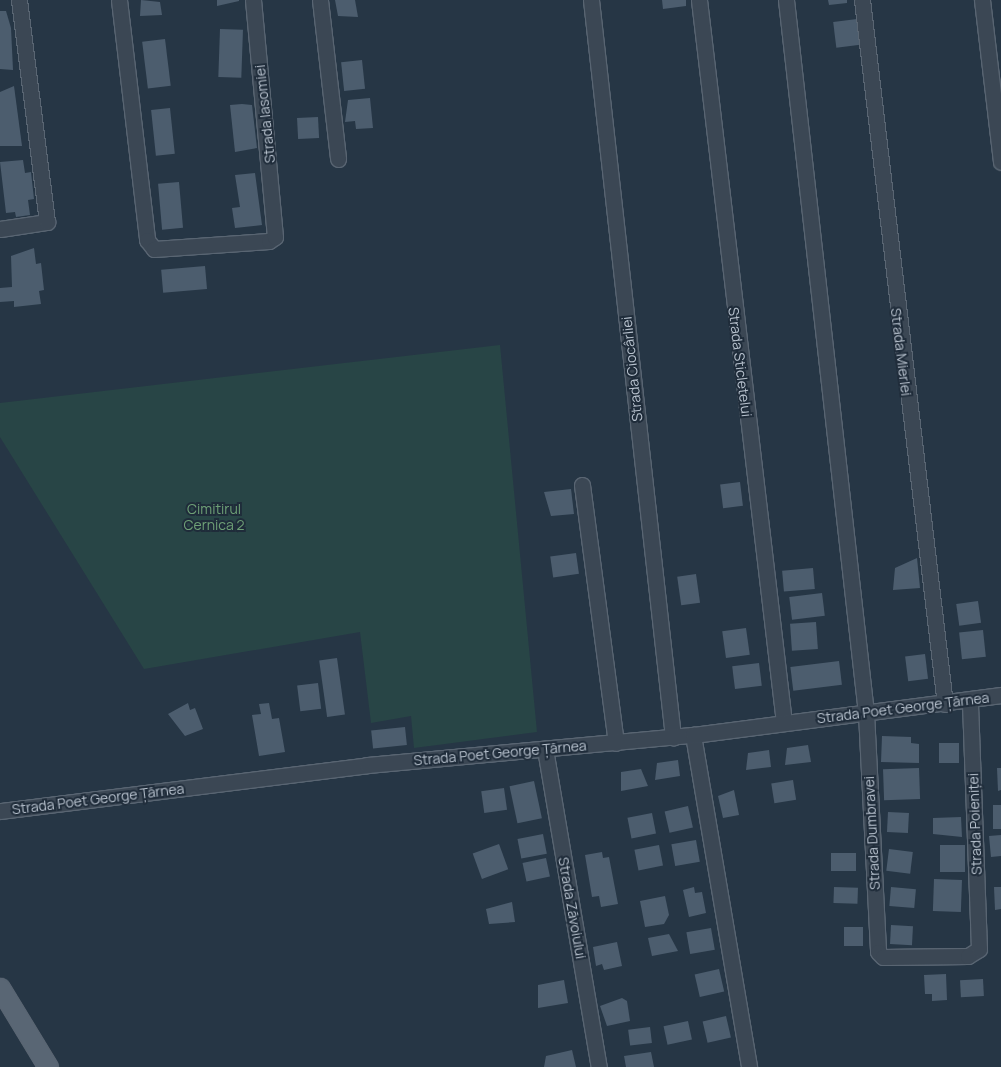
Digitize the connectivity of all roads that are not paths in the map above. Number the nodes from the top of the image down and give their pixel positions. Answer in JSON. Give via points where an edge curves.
{"nodes":[{"id":1,"x":19,"y":0,"type":"edge"},
{"id":2,"x":119,"y":0,"type":"edge"},
{"id":3,"x":253,"y":0,"type":"edge"},
{"id":4,"x":320,"y":0,"type":"edge"},
{"id":5,"x":591,"y":0,"type":"edge"},
{"id":6,"x":699,"y":0,"type":"edge"},
{"id":7,"x":786,"y":0,"type":"edge"},
{"id":8,"x":862,"y":0,"type":"edge"},
{"id":9,"x":982,"y":0,"type":"edge"},
{"id":10,"x":338,"y":159,"type":"dead end"},
{"id":11,"x":1001,"y":162,"type":"edge"},
{"id":12,"x":0,"y":229,"type":"edge"},
{"id":13,"x":582,"y":486,"type":"dead end"},
{"id":14,"x":1001,"y":696,"type":"edge"},
{"id":15,"x":970,"y":700,"type":"junction"},
{"id":16,"x":945,"y":704,"type":"junction"},
{"id":17,"x":866,"y":713,"type":"junction"},
{"id":18,"x":784,"y":723,"type":"junction"},
{"id":19,"x":693,"y":735,"type":"junction"},
{"id":20,"x":673,"y":737,"type":"junction"},
{"id":21,"x":616,"y":742,"type":"junction"},
{"id":22,"x":545,"y":749,"type":"junction"},
{"id":23,"x":0,"y":812,"type":"edge"},
{"id":24,"x":878,"y":952,"type":"joint"},
{"id":25,"x":0,"y":988,"type":"edge"},
{"id":26,"x":48,"y":1067,"type":"edge"},
{"id":27,"x":599,"y":1067,"type":"edge"},
{"id":28,"x":750,"y":1067,"type":"edge"}],
"edges":[{"from":1,"to":12,"type":"street","via":[[47,222]]},
{"from":2,"to":3,"type":"street","name":"Strada Iasomiei","via":[[148,245],[154,250],[269,241],[277,229]]},
{"from":4,"to":10,"type":"street"},
{"from":5,"to":20,"type":"street","name":"Strada Ciocârliei"},
{"from":6,"to":18,"type":"street","name":"Strada Sticletelui"},
{"from":7,"to":17,"type":"street","name":"Strada Dumbravei"},
{"from":8,"to":16,"type":"street","name":"Strada Mierlei"},
{"from":9,"to":11,"type":"street"},
{"from":13,"to":21,"type":"street"},
{"from":14,"to":15,"type":"street","name":"Strada Poet George Țărnea"},
{"from":15,"to":16,"type":"street","name":"Strada Poet George Țărnea"},
{"from":15,"to":24,"type":"street","name":"Strada Poieniței","via":[[979,949],[968,956],[894,959]]},
{"from":16,"to":17,"type":"street","name":"Strada Poet George Țărnea"},
{"from":17,"to":18,"type":"street","name":"Strada Poet George Țărnea"},
{"from":17,"to":24,"type":"street","name":"Strada Dumbravei"},
{"from":18,"to":19,"type":"street","name":"Strada Poet George Țărnea"},
{"from":19,"to":20,"type":"street","name":"Strada Poet George Țărnea"},
{"from":19,"to":28,"type":"street"},
{"from":20,"to":21,"type":"street","name":"Strada Poet George Țărnea"},
{"from":21,"to":22,"type":"street","name":"Strada Poet George Țărnea"},
{"from":22,"to":23,"type":"street","name":"Strada Poet George Țărnea","via":[[375,764]]},
{"from":22,"to":27,"type":"street","name":"Strada Zăvoiului"},
{"from":25,"to":26,"type":"main road"}]}
